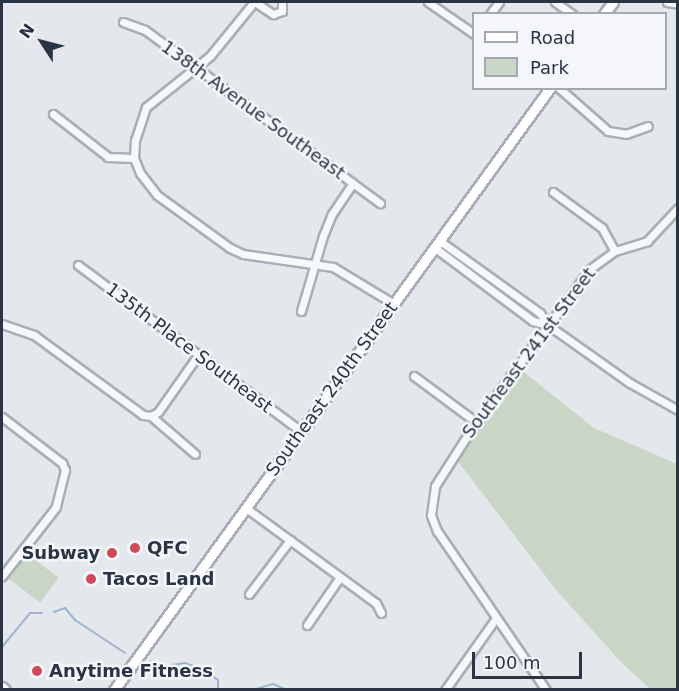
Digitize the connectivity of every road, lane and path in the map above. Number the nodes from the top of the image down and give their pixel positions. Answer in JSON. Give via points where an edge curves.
{"nodes":[{"id":1,"x":254,"y":2,"type":"edge"},
{"id":2,"x":282,"y":2,"type":"edge"},
{"id":3,"x":428,"y":2,"type":"edge"},
{"id":4,"x":555,"y":2,"type":"edge"},
{"id":5,"x":667,"y":2,"type":"edge"},
{"id":6,"x":678,"y":4,"type":"edge"},
{"id":7,"x":569,"y":12,"type":"edge"},
{"id":8,"x":123,"y":22,"type":"dead end"},
{"id":9,"x":472,"y":33,"type":"edge"},
{"id":10,"x":196,"y":68,"type":"junction"},
{"id":11,"x":549,"y":90,"type":"edge"},
{"id":12,"x":561,"y":90,"type":"edge"},
{"id":13,"x":53,"y":114,"type":"dead end"},
{"id":14,"x":648,"y":126,"type":"dead end"},
{"id":15,"x":134,"y":158,"type":"junction"},
{"id":16,"x":353,"y":183,"type":"junction"},
{"id":17,"x":553,"y":192,"type":"dead end"},
{"id":18,"x":380,"y":203,"type":"dead end"},
{"id":19,"x":678,"y":208,"type":"edge"},
{"id":20,"x":437,"y":244,"type":"junction"},
{"id":21,"x":615,"y":251,"type":"junction"},
{"id":22,"x":315,"y":263,"type":"junction"},
{"id":23,"x":78,"y":265,"type":"dead end"},
{"id":24,"x":394,"y":304,"type":"junction"},
{"id":25,"x":301,"y":311,"type":"dead end"},
{"id":26,"x":2,"y":324,"type":"edge"},
{"id":27,"x":548,"y":325,"type":"junction"},
{"id":28,"x":198,"y":355,"type":"junction"},
{"id":29,"x":414,"y":376,"type":"dead end"},
{"id":30,"x":678,"y":410,"type":"edge"},
{"id":31,"x":151,"y":416,"type":"junction"},
{"id":32,"x":2,"y":417,"type":"edge"},
{"id":33,"x":476,"y":422,"type":"junction"},
{"id":34,"x":301,"y":431,"type":"junction"},
{"id":35,"x":195,"y":454,"type":"dead end"},
{"id":36,"x":246,"y":508,"type":"junction"},
{"id":37,"x":290,"y":540,"type":"junction"},
{"id":38,"x":2,"y":576,"type":"edge"},
{"id":39,"x":340,"y":577,"type":"junction"},
{"id":40,"x":249,"y":594,"type":"dead end"},
{"id":41,"x":381,"y":613,"type":"dead end"},
{"id":42,"x":496,"y":618,"type":"junction"},
{"id":43,"x":307,"y":625,"type":"dead end"},
{"id":44,"x":114,"y":690,"type":"edge"},
{"id":45,"x":445,"y":690,"type":"edge"},
{"id":46,"x":546,"y":690,"type":"edge"}],
"edges":[{"from":1,"to":2,"type":"street","via":[[273,14],[282,11]]},
{"from":1,"to":10,"type":"street"},
{"from":3,"to":9,"type":"street"},
{"from":4,"to":7,"type":"street"},
{"from":5,"to":6,"type":"street"},
{"from":8,"to":10,"type":"street","name":"138th Avenue Southeast","via":[[145,30]]},
{"from":10,"to":15,"type":"street","via":[[146,107],[138,122]]},
{"from":10,"to":16,"type":"street","name":"138th Avenue Southeast"},
{"from":11,"to":20,"type":"main road","name":"Southeast 240th Street"},
{"from":12,"to":14,"type":"street","via":[[609,131],[626,134]]},
{"from":13,"to":15,"type":"street","via":[[108,157]]},
{"from":15,"to":22,"type":"street","via":[[157,195],[230,249]]},
{"from":16,"to":18,"type":"street","name":"138th Avenue Southeast"},
{"from":16,"to":22,"type":"street","via":[[332,214]]},
{"from":17,"to":21,"type":"street","via":[[602,228]]},
{"from":19,"to":21,"type":"street","name":"Southeast 241st Street","via":[[647,241]]},
{"from":20,"to":24,"type":"main road","name":"Southeast 240th Street"},
{"from":20,"to":27,"type":"street","via":[[533,321]]},
{"from":21,"to":27,"type":"street","name":"Southeast 241st Street","via":[[590,269]]},
{"from":22,"to":24,"type":"street","via":[[348,274]]},
{"from":22,"to":25,"type":"street"},
{"from":23,"to":28,"type":"street","name":"135th Place Southeast"},
{"from":24,"to":34,"type":"main road","name":"Southeast 240th Street"},
{"from":26,"to":31,"type":"street","via":[[30,332],[143,415]]},
{"from":27,"to":30,"type":"street","via":[[630,383]]},
{"from":27,"to":33,"type":"street","name":"Southeast 241st Street"},
{"from":28,"to":31,"type":"street","via":[[158,412]]},
{"from":28,"to":34,"type":"street","name":"135th Place Southeast"},
{"from":29,"to":33,"type":"street"},
{"from":31,"to":35,"type":"street"},
{"from":32,"to":38,"type":"street","via":[[62,463],[65,470],[56,507]]},
{"from":33,"to":42,"type":"street","name":"Southeast 241st Street","via":[[441,472],[431,500],[437,531]]},
{"from":34,"to":36,"type":"main road","name":"Southeast 240th Street"},
{"from":36,"to":37,"type":"street"},
{"from":36,"to":44,"type":"main road","name":"Southeast 240th Street"},
{"from":37,"to":39,"type":"street"},
{"from":37,"to":40,"type":"street"},
{"from":39,"to":41,"type":"street","via":[[376,603]]},
{"from":39,"to":43,"type":"street"},
{"from":42,"to":45,"type":"street"},
{"from":42,"to":46,"type":"street"}]}
